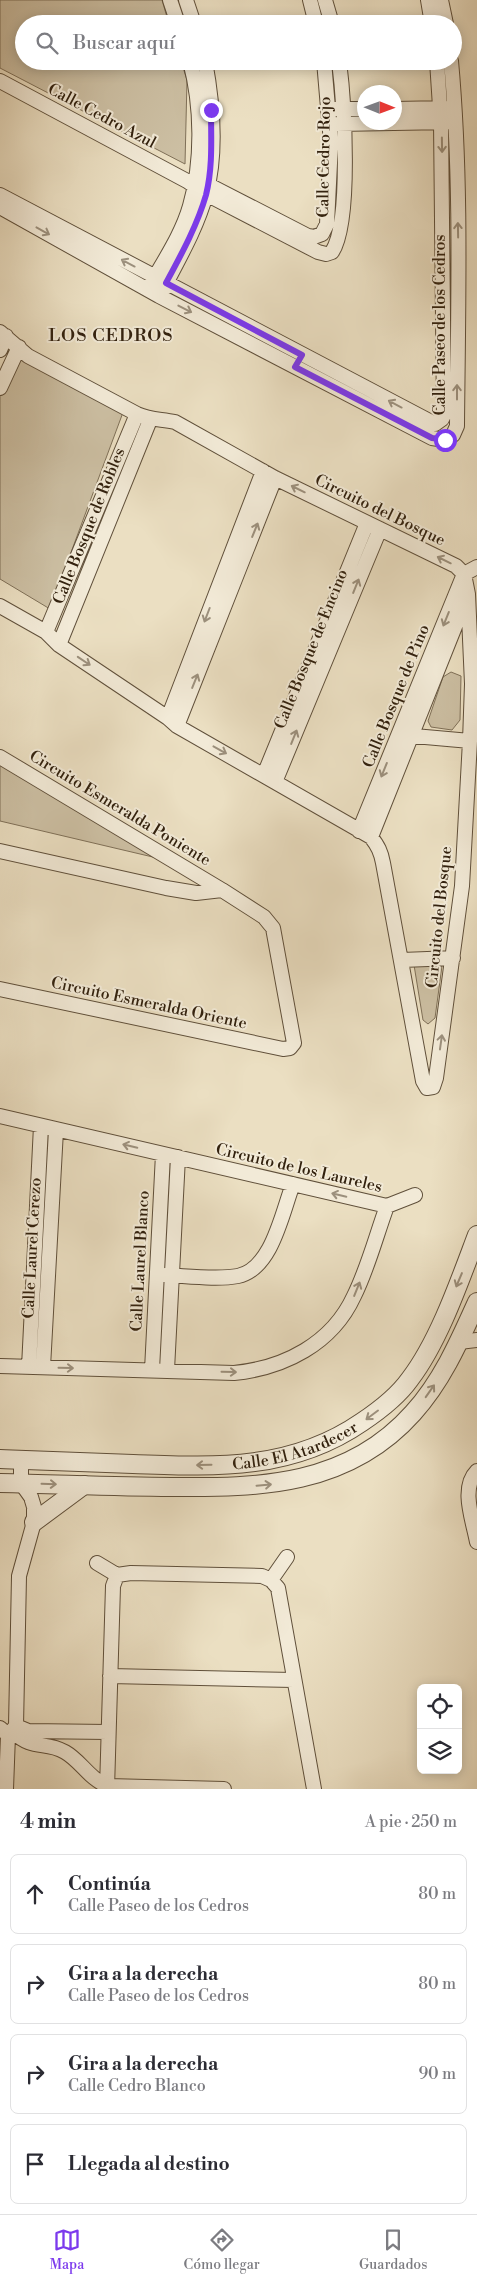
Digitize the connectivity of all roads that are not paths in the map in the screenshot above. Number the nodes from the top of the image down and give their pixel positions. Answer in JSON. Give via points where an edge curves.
{"nodes":[{"id":1,"x":170,"y":0,"type":"edge"},
{"id":2,"x":186,"y":0,"type":"edge"},
{"id":3,"x":310,"y":0,"type":"edge"},
{"id":4,"x":325,"y":0,"type":"edge"},
{"id":5,"x":428,"y":0,"type":"edge"},
{"id":6,"x":441,"y":0,"type":"edge"},
{"id":7,"x":175,"y":15,"type":"edge"},
{"id":8,"x":191,"y":15,"type":"edge"},
{"id":9,"x":314,"y":15,"type":"edge"},
{"id":10,"x":329,"y":15,"type":"edge"},
{"id":11,"x":430,"y":15,"type":"edge"},
{"id":12,"x":444,"y":15,"type":"edge"},
{"id":13,"x":193,"y":70,"type":"edge"},
{"id":14,"x":205,"y":70,"type":"edge"},
{"id":15,"x":326,"y":70,"type":"edge"},
{"id":16,"x":338,"y":70,"type":"edge"},
{"id":17,"x":439,"y":70,"type":"edge"},
{"id":18,"x":450,"y":70,"type":"edge"},
{"id":19,"x":0,"y":81,"type":"edge"},
{"id":20,"x":205,"y":109,"type":"junction"},
{"id":21,"x":336,"y":109,"type":"junction"},
{"id":22,"x":357,"y":109,"type":"edge"},
{"id":23,"x":402,"y":110,"type":"edge"},
{"id":24,"x":448,"y":115,"type":"junction"},
{"id":25,"x":338,"y":124,"type":"junction"},
{"id":26,"x":198,"y":185,"type":"junction"},
{"id":27,"x":0,"y":195,"type":"edge"},
{"id":28,"x":0,"y":207,"type":"edge"},
{"id":29,"x":322,"y":234,"type":"junction"},
{"id":30,"x":332,"y":252,"type":"junction"},
{"id":31,"x":443,"y":252,"type":"junction"},
{"id":32,"x":458,"y":254,"type":"junction"},
{"id":33,"x":160,"y":280,"type":"junction"},
{"id":34,"x":153,"y":293,"type":"junction"},
{"id":35,"x":3,"y":334,"type":"edge"},
{"id":36,"x":19,"y":347,"type":"junction"},
{"id":37,"x":0,"y":350,"type":"edge"},
{"id":38,"x":298,"y":361,"type":"junction"},
{"id":39,"x":0,"y":388,"type":"edge"},
{"id":40,"x":144,"y":417,"type":"junction"},
{"id":41,"x":439,"y":423,"type":"junction"},
{"id":42,"x":449,"y":438,"type":"junction"},
{"id":43,"x":263,"y":471,"type":"junction"},
{"id":44,"x":275,"y":478,"type":"junction"},
{"id":45,"x":102,"y":520,"type":"junction"},
{"id":46,"x":373,"y":526,"type":"junction"},
{"id":47,"x":477,"y":567,"type":"edge"},
{"id":48,"x":464,"y":574,"type":"junction"},
{"id":49,"x":468,"y":594,"type":"junction"},
{"id":50,"x":222,"y":595,"type":"junction"},
{"id":51,"x":0,"y":606,"type":"edge"},
{"id":52,"x":46,"y":632,"type":"junction"},
{"id":53,"x":59,"y":645,"type":"junction"},
{"id":54,"x":172,"y":722,"type":"junction"},
{"id":55,"x":405,"y":735,"type":"junction"},
{"id":56,"x":470,"y":741,"type":"junction"},
{"id":57,"x":0,"y":756,"type":"edge"},
{"id":58,"x":270,"y":778,"type":"junction"},
{"id":59,"x":365,"y":834,"type":"junction"},
{"id":60,"x":0,"y":851,"type":"edge"},
{"id":61,"x":222,"y":890,"type":"junction"},
{"id":62,"x":453,"y":958,"type":"junction"},
{"id":63,"x":402,"y":960,"type":"junction"},
{"id":64,"x":0,"y":989,"type":"edge"},
{"id":65,"x":290,"y":1048,"type":"joint"},
{"id":66,"x":0,"y":1116,"type":"edge"},
{"id":67,"x":41,"y":1126,"type":"junction"},
{"id":68,"x":56,"y":1130,"type":"junction"},
{"id":69,"x":163,"y":1154,"type":"junction"},
{"id":70,"x":178,"y":1157,"type":"junction"},
{"id":71,"x":293,"y":1184,"type":"junction"},
{"id":72,"x":415,"y":1195,"type":"dead end"},
{"id":73,"x":387,"y":1206,"type":"junction"},
{"id":74,"x":477,"y":1235,"type":"edge"},
{"id":75,"x":35,"y":1246,"type":"junction"},
{"id":76,"x":49,"y":1246,"type":"junction"},
{"id":77,"x":157,"y":1274,"type":"junction"},
{"id":78,"x":172,"y":1275,"type":"junction"},
{"id":79,"x":477,"y":1302,"type":"edge"},
{"id":80,"x":437,"y":1331,"type":"junction"},
{"id":81,"x":477,"y":1340,"type":"edge"},
{"id":82,"x":459,"y":1342,"type":"junction"},
{"id":83,"x":0,"y":1366,"type":"edge"},
{"id":84,"x":28,"y":1367,"type":"junction"},
{"id":85,"x":43,"y":1367,"type":"junction"},
{"id":86,"x":152,"y":1370,"type":"junction"},
{"id":87,"x":167,"y":1370,"type":"junction"},
{"id":88,"x":0,"y":1459,"type":"edge"},
{"id":89,"x":21,"y":1460,"type":"junction"},
{"id":90,"x":477,"y":1471,"type":"edge"},
{"id":91,"x":0,"y":1483,"type":"edge"},
{"id":92,"x":21,"y":1483,"type":"junction"},
{"id":93,"x":84,"y":1485,"type":"junction"},
{"id":94,"x":34,"y":1522,"type":"junction"},
{"id":95,"x":477,"y":1542,"type":"edge"},
{"id":96,"x":287,"y":1557,"type":"dead end"},
{"id":97,"x":97,"y":1563,"type":"dead end"},
{"id":98,"x":117,"y":1575,"type":"junction"},
{"id":99,"x":271,"y":1580,"type":"junction"},
{"id":100,"x":110,"y":1676,"type":"junction"},
{"id":101,"x":294,"y":1680,"type":"junction"},
{"id":102,"x":9,"y":1730,"type":"edge"},
{"id":103,"x":108,"y":1732,"type":"junction"},
{"id":104,"x":108,"y":1787,"type":"edge"},
{"id":105,"x":6,"y":1789,"type":"edge"},
{"id":106,"x":224,"y":1789,"type":"edge"},
{"id":107,"x":314,"y":1789,"type":"edge"}],
"edges":[{"from":1,"to":7,"type":"street"},
{"from":2,"to":8,"type":"street"},
{"from":3,"to":9,"type":"street"},
{"from":4,"to":10,"type":"street"},
{"from":5,"to":11,"type":"street"},
{"from":6,"to":12,"type":"street"},
{"from":13,"to":20,"type":"street"},
{"from":14,"to":20,"type":"street"},
{"from":15,"to":21,"type":"street","name":"Calle Cedro Rojo"},
{"from":16,"to":21,"type":"street","name":"Calle Cedro Rojo"},
{"from":17,"to":24,"type":"street","name":"Calle Paseo de los Cedros"},
{"from":18,"to":24,"type":"street","name":"Calle Paseo de los Cedros"},
{"from":19,"to":26,"type":"street","name":"Calle Cedro Azul"},
{"from":20,"to":26,"type":"street","via":[[211,164]]},
{"from":21,"to":22,"type":"street"},
{"from":21,"to":25,"type":"street","name":"Calle Cedro Rojo"},
{"from":23,"to":24,"type":"street"},
{"from":24,"to":25,"type":"street"},
{"from":24,"to":31,"type":"street","name":"Calle Paseo de los Cedros","one_way":true},
{"from":32,"to":24,"type":"street","name":"Calle Paseo de los Cedros","one_way":true},
{"from":25,"to":29,"type":"street","name":"Calle Cedro Rojo","via":[[327,224]]},
{"from":25,"to":30,"type":"street","name":"Calle Cedro Rojo","via":[[343,207],[339,236]]},
{"from":26,"to":29,"type":"street","name":"Calle Cedro Azul","via":[[308,236]]},
{"from":26,"to":30,"type":"street","name":"Calle Cedro Azul","via":[[318,252]]},
{"from":26,"to":33,"type":"street","via":[[190,234]]},
{"from":33,"to":27,"type":"street","name":"Calle Paseo de los Cedros","one_way":true},
{"from":28,"to":34,"type":"street","name":"Calle Paseo de los Cedros","one_way":true},
{"from":29,"to":30,"type":"street"},
{"from":31,"to":32,"type":"street"},
{"from":31,"to":41,"type":"street","name":"Calle Paseo de los Cedros","via":[[444,414]]},
{"from":42,"to":32,"type":"street","name":"Calle Paseo de los Cedros","one_way":true,"via":[[457,426]]},
{"from":33,"to":34,"type":"street"},
{"from":33,"to":38,"type":"street","name":"Calle Paseo de los Cedros"},
{"from":34,"to":38,"type":"street","name":"Calle Paseo de los Cedros","one_way":true},
{"from":35,"to":36,"type":"street","name":"Circuito del Bosque"},
{"from":35,"to":37,"type":"street"},
{"from":36,"to":39,"type":"street"},
{"from":36,"to":40,"type":"street","name":"Circuito del Bosque","via":[[28,356]]},
{"from":41,"to":38,"type":"street","name":"Calle Paseo de los Cedros","one_way":true,"via":[[430,423]]},
{"from":38,"to":42,"type":"street","name":"Calle Paseo de los Cedros","via":[[432,438]]},
{"from":40,"to":43,"type":"street","name":"Circuito del Bosque","via":[[175,422]]},
{"from":40,"to":45,"type":"street","name":"Calle Bosque de Robles"},
{"from":41,"to":42,"type":"street"},
{"from":43,"to":44,"type":"street","name":"Circuito del Bosque"},
{"from":43,"to":50,"type":"street"},
{"from":46,"to":44,"type":"street","name":"Circuito del Bosque","one_way":true},
{"from":50,"to":44,"type":"street","one_way":true},
{"from":45,"to":52,"type":"street","name":"Calle Bosque de Robles"},
{"from":45,"to":53,"type":"street","name":"Calle Bosque de Robles"},
{"from":48,"to":46,"type":"street","name":"Circuito del Bosque","one_way":true,"via":[[456,566]]},
{"from":46,"to":58,"type":"street","name":"Calle Bosque de Encino"},
{"from":47,"to":48,"type":"street"},
{"from":48,"to":49,"type":"street","name":"Circuito del Bosque"},
{"from":48,"to":55,"type":"street","name":"Calle Bosque de Pino","one_way":true},
{"from":49,"to":55,"type":"street","name":"Calle Bosque de Pino"},
{"from":49,"to":56,"type":"street","name":"Circuito del Bosque","via":[[472,684]]},
{"from":50,"to":54,"type":"street"},
{"from":51,"to":52,"type":"street","name":"Circuito del Bosque"},
{"from":52,"to":53,"type":"street","name":"Circuito del Bosque"},
{"from":53,"to":54,"type":"street","name":"Circuito del Bosque","one_way":true},
{"from":54,"to":58,"type":"street","name":"Circuito del Bosque","one_way":true},
{"from":55,"to":56,"type":"street"},
{"from":55,"to":59,"type":"street","name":"Calle Bosque de Pino"},
{"from":56,"to":62,"type":"street","name":"Circuito del Bosque","via":[[462,886]]},
{"from":57,"to":61,"type":"street","name":"Circuito Esmeralda Poniente"},
{"from":58,"to":59,"type":"street","name":"Circuito del Bosque"},
{"from":59,"to":63,"type":"street","name":"Circuito del Bosque","via":[[381,852]]},
{"from":60,"to":61,"type":"street","via":[[166,888],[196,892]]},
{"from":61,"to":65,"type":"street","name":"Circuito Esmeralda Poniente","via":[[271,924],[294,1043]]},
{"from":62,"to":63,"type":"street"},
{"from":63,"to":62,"type":"street","name":"Circuito del Bosque","one_way":true,"via":[[423,1081],[430,1088],[436,1078]]},
{"from":64,"to":65,"type":"street","name":"Circuito Esmeralda Oriente"},
{"from":66,"to":67,"type":"street","name":"Circuito de los Laureles"},
{"from":67,"to":68,"type":"street","name":"Circuito de los Laureles"},
{"from":67,"to":75,"type":"street","name":"Calle Laurel Cerezo"},
{"from":69,"to":68,"type":"street","name":"Circuito de los Laureles","one_way":true},
{"from":68,"to":76,"type":"street","name":"Calle Laurel Cerezo"},
{"from":69,"to":70,"type":"street","name":"Circuito de los Laureles"},
{"from":69,"to":77,"type":"street","name":"Calle Laurel Blanco"},
{"from":70,"to":71,"type":"street","name":"Circuito de los Laureles"},
{"from":70,"to":78,"type":"street","name":"Calle Laurel Blanco"},
{"from":73,"to":71,"type":"street","name":"Circuito de los Laureles","one_way":true},
{"from":71,"to":78,"type":"street","via":[[269,1251],[254,1270],[236,1276]]},
{"from":72,"to":73,"type":"street"},
{"from":87,"to":73,"type":"street","name":"Circuito de los Laureles","one_way":true,"via":[[234,1373],[261,1370],[316,1344],[354,1297]]},
{"from":74,"to":80,"type":"street","name":"Calle El Atardecer","one_way":true},
{"from":75,"to":76,"type":"street"},
{"from":75,"to":84,"type":"street","name":"Calle Laurel Cerezo"},
{"from":76,"to":85,"type":"street","name":"Calle Laurel Cerezo"},
{"from":77,"to":78,"type":"street"},
{"from":77,"to":86,"type":"street","name":"Calle Laurel Blanco"},
{"from":78,"to":87,"type":"street","name":"Calle Laurel Blanco"},
{"from":79,"to":82,"type":"street","name":"Calle El Atardecer"},
{"from":80,"to":82,"type":"street"},
{"from":80,"to":89,"type":"street","name":"Calle El Atardecer","one_way":true,"via":[[410,1380],[391,1400],[350,1431],[293,1456],[264,1462],[186,1466]]},
{"from":81,"to":82,"type":"street"},
{"from":93,"to":82,"type":"street","name":"Calle El Atardecer","one_way":true,"via":[[238,1487],[276,1484],[324,1472],[370,1449],[411,1415],[436,1383]]},
{"from":83,"to":84,"type":"street","name":"Circuito de los Laureles"},
{"from":84,"to":85,"type":"street","name":"Circuito de los Laureles"},
{"from":85,"to":86,"type":"street","name":"Circuito de los Laureles","one_way":true},
{"from":86,"to":87,"type":"street","name":"Circuito de los Laureles"},
{"from":88,"to":89,"type":"street","name":"Calle El Atardecer"},
{"from":89,"to":92,"type":"street"},
{"from":90,"to":95,"type":"street","via":[[468,1486]]},
{"from":91,"to":92,"type":"street","name":"Calle El Atardecer"},
{"from":92,"to":93,"type":"street","name":"Calle El Atardecer","one_way":true},
{"from":92,"to":94,"type":"street","via":[[32,1502]]},
{"from":93,"to":94,"type":"street"},
{"from":94,"to":102,"type":"street","via":[[19,1576]]},
{"from":96,"to":99,"type":"street"},
{"from":97,"to":98,"type":"street"},
{"from":98,"to":99,"type":"street","via":[[262,1576]]},
{"from":98,"to":100,"type":"street"},
{"from":99,"to":101,"type":"street","via":[[278,1588]]},
{"from":100,"to":101,"type":"street"},
{"from":100,"to":103,"type":"street"},
{"from":101,"to":107,"type":"street"},
{"from":102,"to":103,"type":"street"},
{"from":102,"to":104,"type":"street","via":[[22,1741],[66,1752],[94,1779]]},
{"from":102,"to":105,"type":"street"},
{"from":103,"to":104,"type":"street"},
{"from":104,"to":106,"type":"street"}]}
